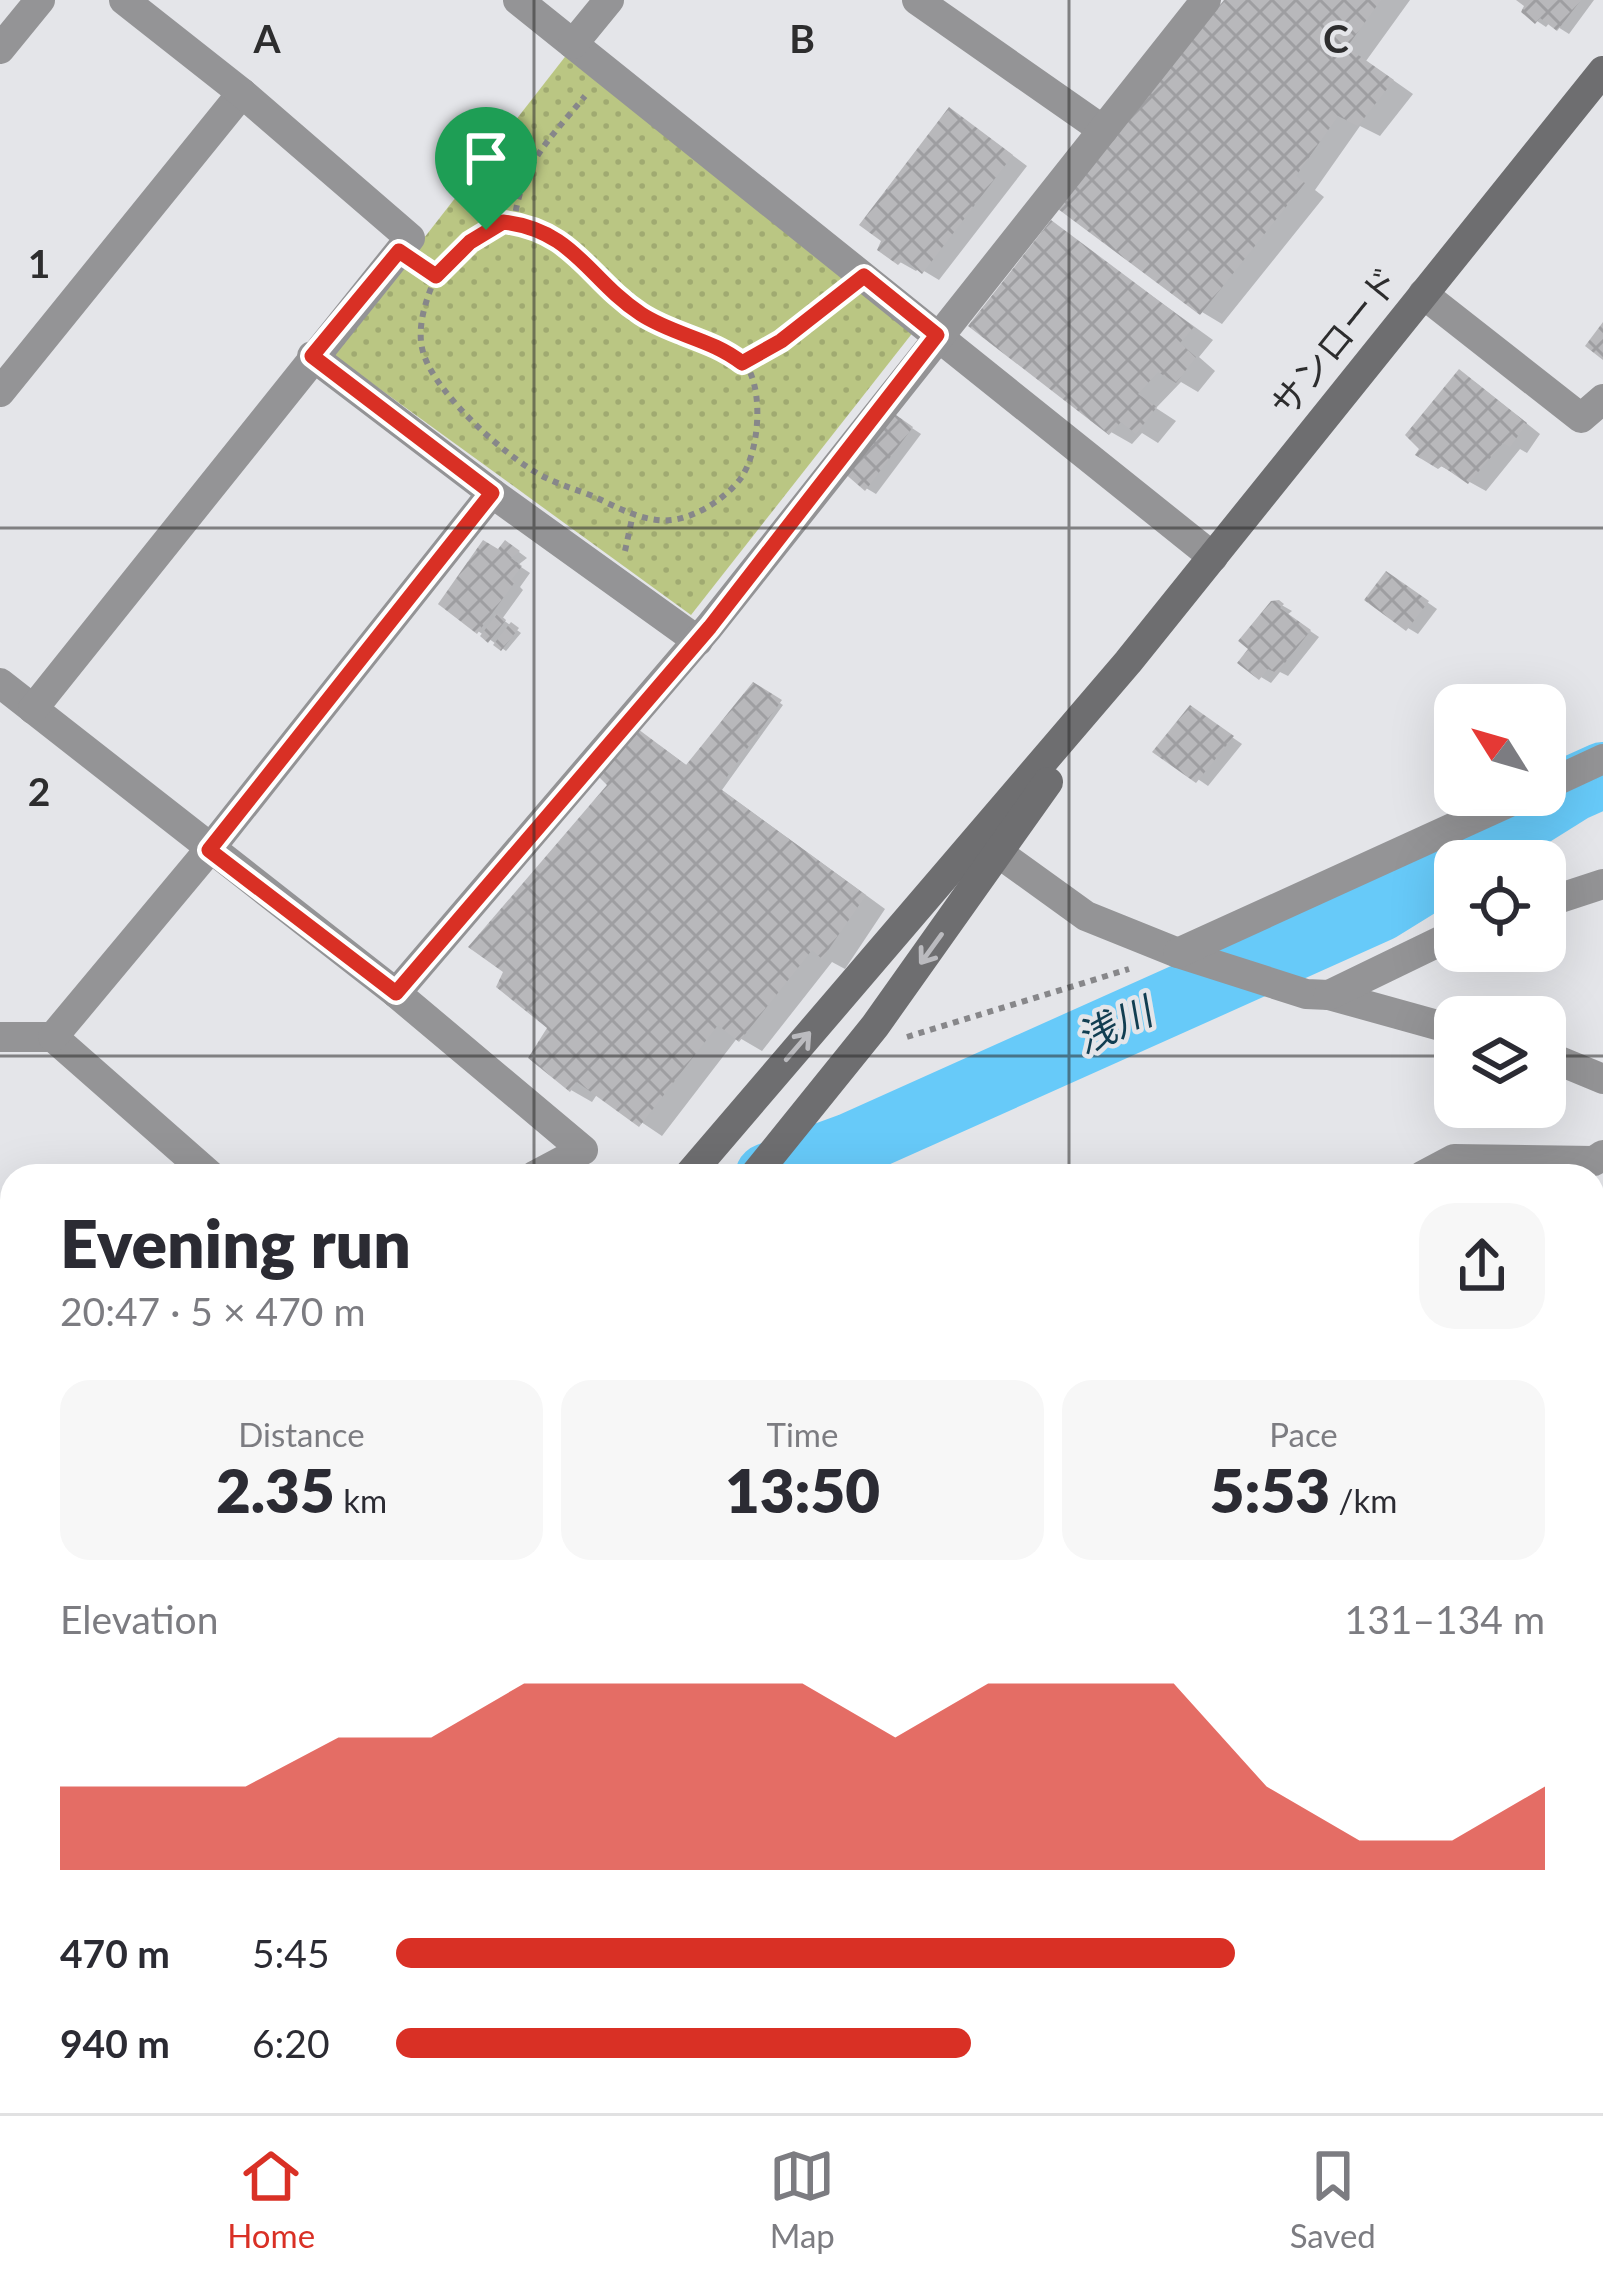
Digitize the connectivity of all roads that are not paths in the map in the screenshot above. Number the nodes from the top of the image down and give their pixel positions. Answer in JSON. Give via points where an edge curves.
{"nodes":[{"id":1,"x":40,"y":0,"type":"edge"},
{"id":2,"x":124,"y":0,"type":"edge"},
{"id":3,"x":518,"y":0,"type":"edge"},
{"id":4,"x":609,"y":0,"type":"edge"},
{"id":5,"x":917,"y":0,"type":"edge"},
{"id":6,"x":1205,"y":0,"type":"edge"},
{"id":7,"x":573,"y":44,"type":"junction"},
{"id":8,"x":0,"y":49,"type":"edge"},
{"id":9,"x":1603,"y":71,"type":"edge"},
{"id":10,"x":242,"y":93,"type":"junction"},
{"id":11,"x":1103,"y":130,"type":"junction"},
{"id":12,"x":1423,"y":294,"type":"junction"},
{"id":13,"x":937,"y":335,"type":"junction"},
{"id":14,"x":312,"y":356,"type":"junction"},
{"id":15,"x":0,"y":392,"type":"edge"},
{"id":16,"x":1603,"y":399,"type":"edge"},
{"id":17,"x":492,"y":493,"type":"junction"},
{"id":18,"x":1214,"y":557,"type":"junction"},
{"id":19,"x":698,"y":641,"type":"junction"},
{"id":20,"x":0,"y":683,"type":"edge"},
{"id":21,"x":33,"y":709,"type":"junction"},
{"id":22,"x":1603,"y":759,"type":"edge"},
{"id":23,"x":1566,"y":776,"type":"edge"},
{"id":24,"x":1481,"y":816,"type":"edge"},
{"id":25,"x":989,"y":846,"type":"junction"},
{"id":26,"x":209,"y":850,"type":"junction"},
{"id":27,"x":1603,"y":884,"type":"edge"},
{"id":28,"x":1566,"y":896,"type":"edge"},
{"id":29,"x":1434,"y":943,"type":"edge"},
{"id":30,"x":1189,"y":956,"type":"junction"},
{"id":31,"x":396,"y":993,"type":"junction"},
{"id":32,"x":1317,"y":995,"type":"junction"},
{"id":33,"x":1434,"y":1025,"type":"edge"},
{"id":34,"x":0,"y":1037,"type":"edge"},
{"id":35,"x":53,"y":1037,"type":"junction"},
{"id":36,"x":1566,"y":1063,"type":"edge"},
{"id":37,"x":1603,"y":1078,"type":"edge"},
{"id":38,"x":1603,"y":1155,"type":"edge"},
{"id":39,"x":197,"y":1164,"type":"edge"},
{"id":40,"x":557,"y":1164,"type":"edge"},
{"id":41,"x":698,"y":1164,"type":"edge"},
{"id":42,"x":764,"y":1164,"type":"edge"},
{"id":43,"x":1445,"y":1164,"type":"edge"}],
"edges":[{"from":1,"to":8,"type":"street"},
{"from":2,"to":10,"type":"street"},
{"from":3,"to":7,"type":"street"},
{"from":4,"to":7,"type":"street"},
{"from":5,"to":11,"type":"street"},
{"from":6,"to":11,"type":"street"},
{"from":7,"to":13,"type":"street"},
{"from":9,"to":12,"type":"street","name":"サンロード"},
{"from":10,"to":14,"type":"street","via":[[410,238]]},
{"from":10,"to":15,"type":"street"},
{"from":11,"to":13,"type":"street"},
{"from":12,"to":16,"type":"street","via":[[1580,418]]},
{"from":12,"to":18,"type":"street","name":"サンロード"},
{"from":13,"to":18,"type":"street"},
{"from":13,"to":19,"type":"street"},
{"from":14,"to":17,"type":"street"},
{"from":14,"to":21,"type":"street"},
{"from":17,"to":19,"type":"street"},
{"from":17,"to":26,"type":"street"},
{"from":18,"to":25,"type":"street","name":"サンロード"},
{"from":19,"to":31,"type":"street"},
{"from":20,"to":21,"type":"street"},
{"from":21,"to":26,"type":"street"},
{"from":22,"to":23,"type":"street"},
{"from":24,"to":30,"type":"street"},
{"from":25,"to":30,"type":"street","via":[[1086,916]]},
{"from":41,"to":25,"type":"street","one_way":true},
{"from":25,"to":42,"type":"street","one_way":true,"via":[[875,1026]]},
{"from":26,"to":31,"type":"street"},
{"from":26,"to":35,"type":"street"},
{"from":27,"to":28,"type":"street"},
{"from":29,"to":32,"type":"street"},
{"from":30,"to":32,"type":"street"},
{"from":31,"to":40,"type":"street","via":[[583,1150]]},
{"from":32,"to":33,"type":"street"},
{"from":34,"to":35,"type":"street"},
{"from":35,"to":39,"type":"street"},
{"from":36,"to":37,"type":"street"},
{"from":38,"to":43,"type":"street"}]}
